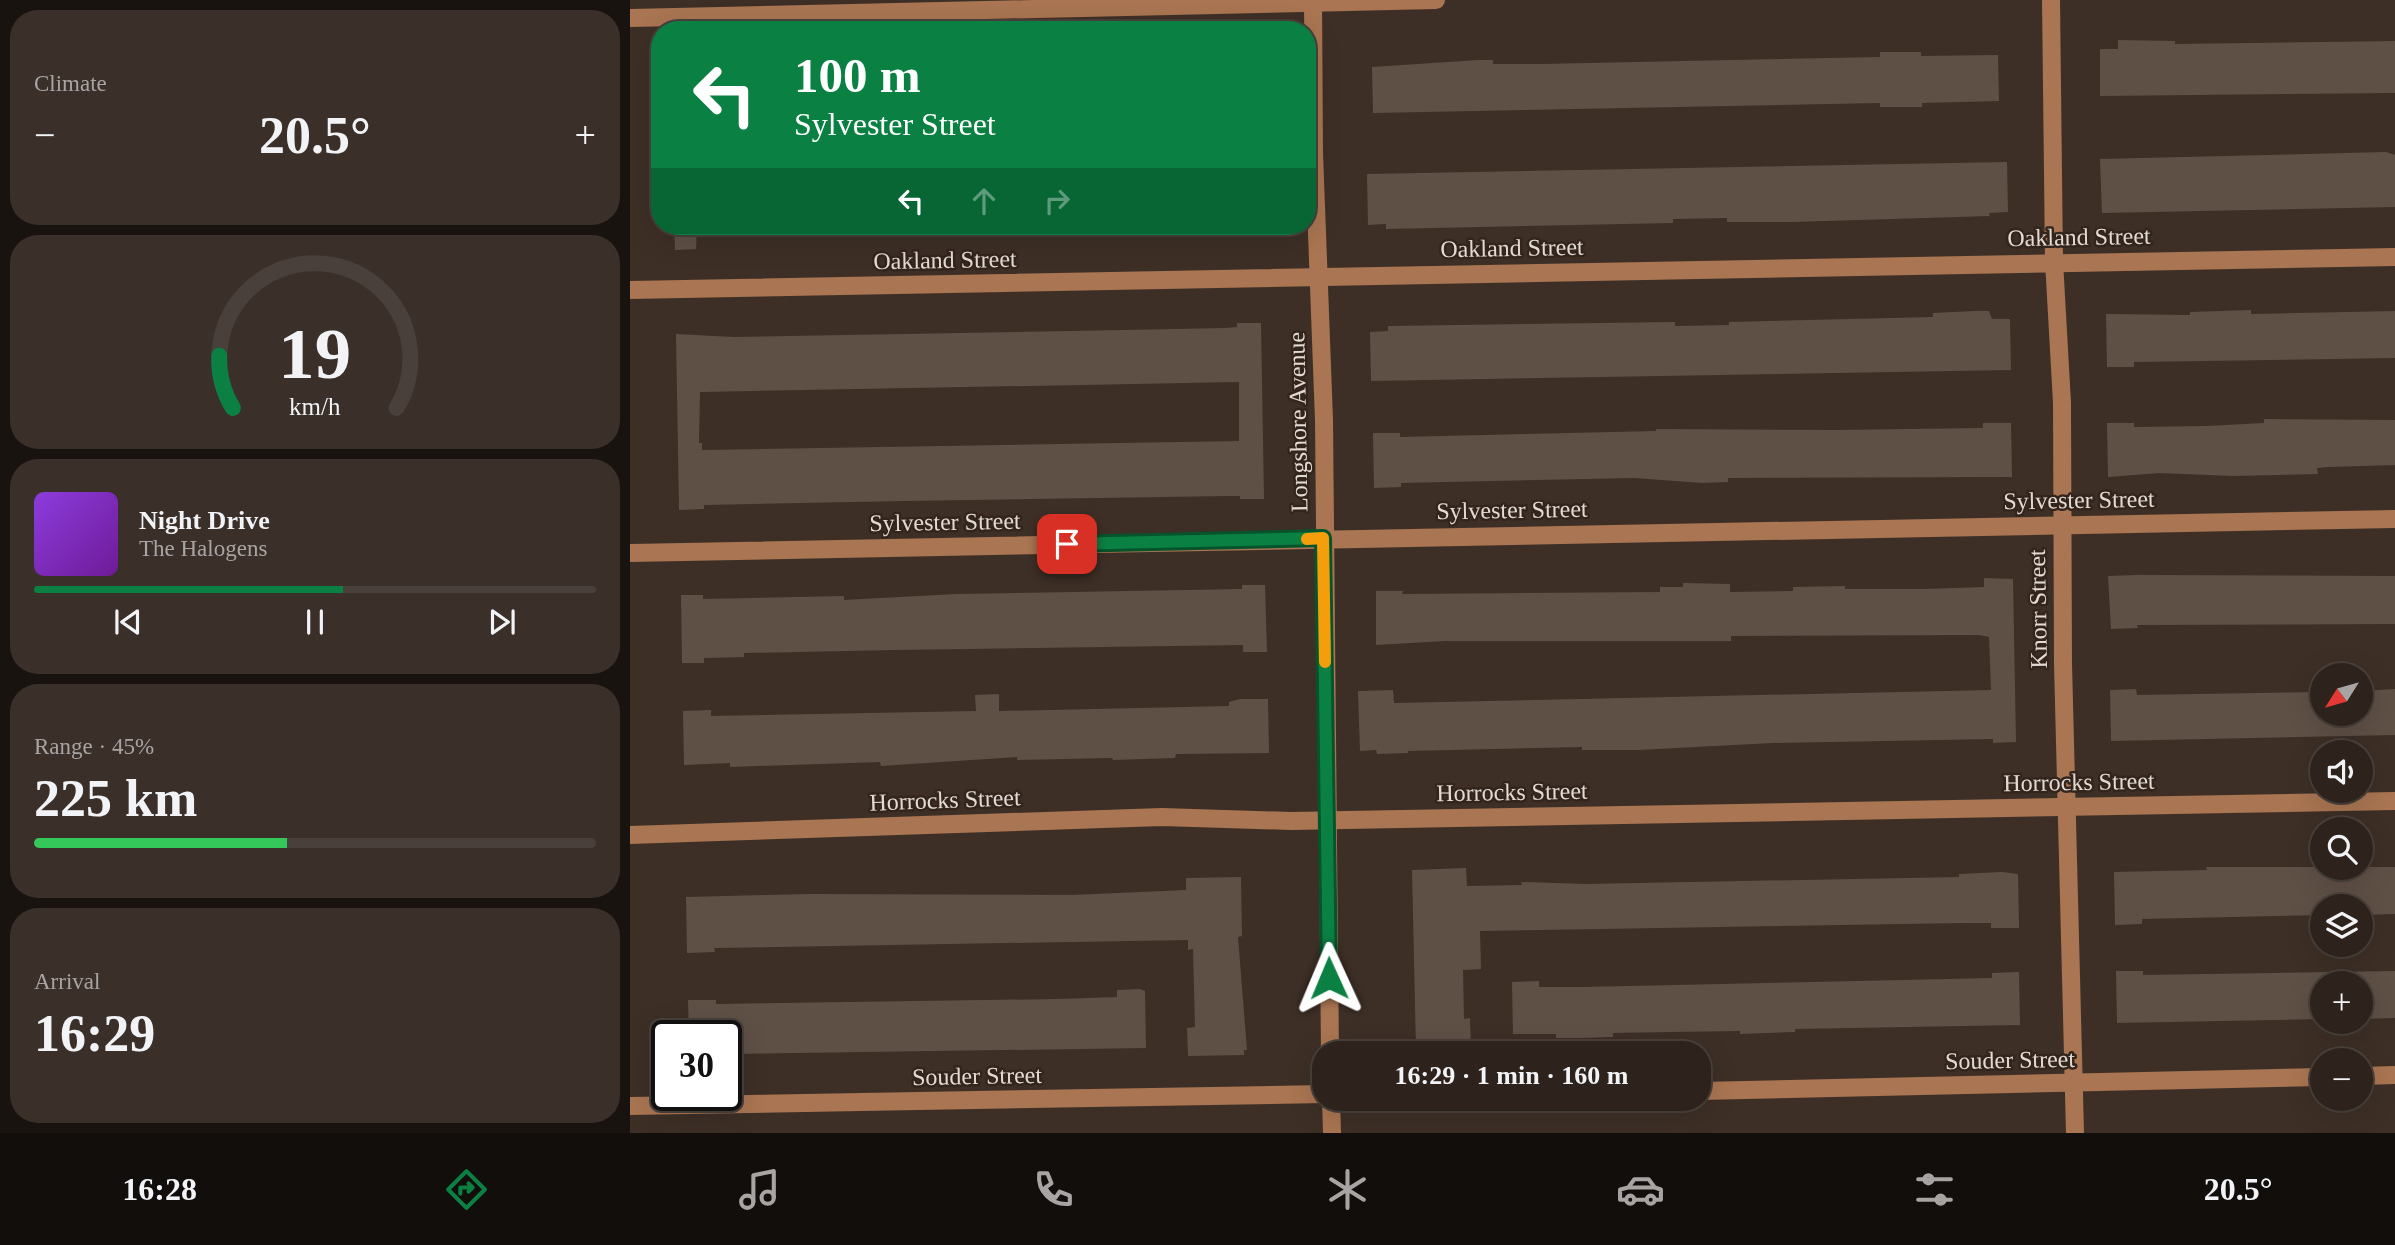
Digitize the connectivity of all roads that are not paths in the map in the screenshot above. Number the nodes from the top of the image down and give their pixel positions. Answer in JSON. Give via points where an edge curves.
{"nodes":[{"id":1,"x":1436,"y":0,"type":"edge"},
{"id":2,"x":2051,"y":0,"type":"edge"},
{"id":3,"x":1313,"y":1,"type":"edge"},
{"id":4,"x":962,"y":5,"type":"edge"},
{"id":5,"x":630,"y":18,"type":"edge"},
{"id":6,"x":1313,"y":21,"type":"edge"},
{"id":7,"x":1316,"y":194,"type":"edge"},
{"id":8,"x":2395,"y":257,"type":"edge"},
{"id":9,"x":2054,"y":261,"type":"junction"},
{"id":10,"x":1320,"y":277,"type":"junction"},
{"id":11,"x":630,"y":290,"type":"edge"},
{"id":12,"x":2395,"y":519,"type":"edge"},
{"id":13,"x":2062,"y":525,"type":"junction"},
{"id":14,"x":1323,"y":538,"type":"junction"},
{"id":15,"x":630,"y":553,"type":"edge"},
{"id":16,"x":2395,"y":801,"type":"edge"},
{"id":17,"x":2066,"y":806,"type":"junction"},
{"id":18,"x":1328,"y":820,"type":"junction"},
{"id":19,"x":630,"y":835,"type":"edge"},
{"id":20,"x":1330,"y":1041,"type":"edge"},
{"id":21,"x":2395,"y":1075,"type":"edge"},
{"id":22,"x":2373,"y":1076,"type":"edge"},
{"id":23,"x":2310,"y":1077,"type":"edge"},
{"id":24,"x":2072,"y":1083,"type":"junction"},
{"id":25,"x":1711,"y":1091,"type":"edge"},
{"id":26,"x":1312,"y":1094,"type":"edge"},
{"id":27,"x":630,"y":1106,"type":"edge"},
{"id":28,"x":1331,"y":1111,"type":"edge"},
{"id":29,"x":1332,"y":1133,"type":"edge"},
{"id":30,"x":2075,"y":1133,"type":"edge"}],
"edges":[{"from":1,"to":3,"type":"street"},
{"from":2,"to":9,"type":"street","name":"Knorr Street"},
{"from":3,"to":4,"type":"street"},
{"from":3,"to":6,"type":"street","name":"Longshore Avenue"},
{"from":4,"to":5,"type":"street"},
{"from":7,"to":10,"type":"street","name":"Longshore Avenue"},
{"from":8,"to":9,"type":"street","name":"Oakland Street"},
{"from":9,"to":10,"type":"street","name":"Oakland Street"},
{"from":9,"to":13,"type":"street","name":"Knorr Street","via":[[2062,403]]},
{"from":10,"to":11,"type":"street","name":"Oakland Street"},
{"from":10,"to":14,"type":"street","name":"Longshore Avenue"},
{"from":12,"to":13,"type":"street","name":"Sylvester Street"},
{"from":13,"to":14,"type":"street","name":"Sylvester Street"},
{"from":13,"to":17,"type":"street","name":"Knorr Street"},
{"from":14,"to":15,"type":"street","name":"Sylvester Street"},
{"from":14,"to":18,"type":"street","name":"Longshore Avenue"},
{"from":16,"to":17,"type":"street","name":"Horrocks Street"},
{"from":17,"to":18,"type":"street","name":"Horrocks Street"},
{"from":17,"to":24,"type":"street","name":"Knorr Street"},
{"from":18,"to":19,"type":"street","name":"Horrocks Street","via":[[1162,817]]},
{"from":18,"to":20,"type":"street","name":"Longshore Avenue"},
{"from":21,"to":22,"type":"street"},
{"from":23,"to":24,"type":"street","name":"Souder Street"},
{"from":24,"to":25,"type":"street","name":"Souder Street"},
{"from":24,"to":30,"type":"street","name":"Knorr Street"},
{"from":26,"to":27,"type":"street","name":"Souder Street"},
{"from":28,"to":29,"type":"street"}]}
